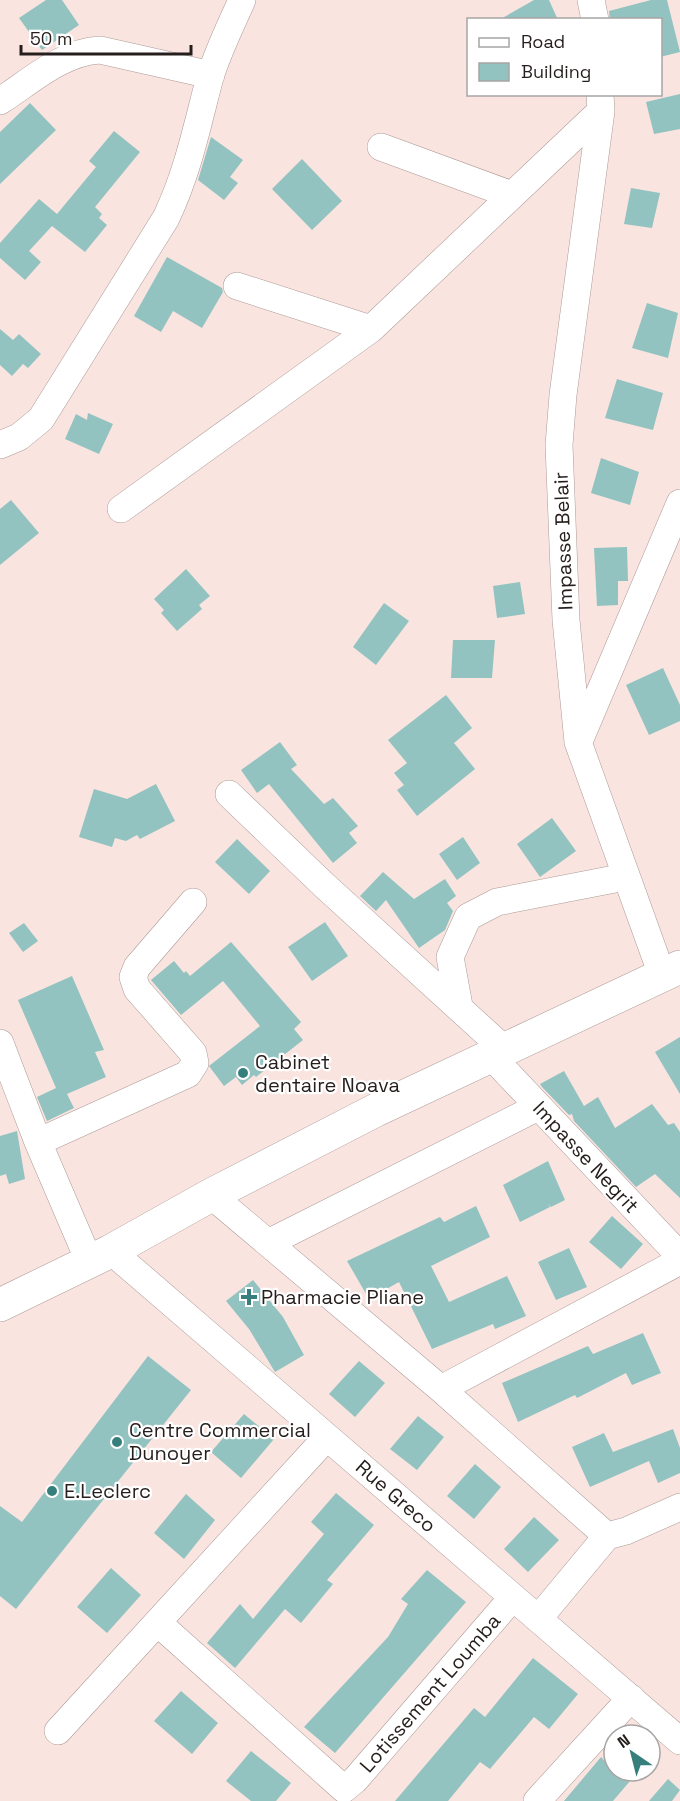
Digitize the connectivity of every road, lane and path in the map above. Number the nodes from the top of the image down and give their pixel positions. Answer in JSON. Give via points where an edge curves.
{"nodes":[{"id":1,"x":242,"y":0,"type":"edge"},
{"id":2,"x":591,"y":0,"type":"edge"},
{"id":3,"x":595,"y":18,"type":"edge"},
{"id":4,"x":211,"y":75,"type":"junction"},
{"id":5,"x":0,"y":101,"type":"edge"},
{"id":6,"x":601,"y":103,"type":"edge"},
{"id":7,"x":381,"y":147,"type":"dead end"},
{"id":8,"x":512,"y":195,"type":"junction"},
{"id":9,"x":237,"y":286,"type":"dead end"},
{"id":10,"x":371,"y":329,"type":"junction"},
{"id":11,"x":0,"y":445,"type":"edge"},
{"id":12,"x":680,"y":503,"type":"edge"},
{"id":13,"x":121,"y":509,"type":"dead end"},
{"id":14,"x":578,"y":742,"type":"junction"},
{"id":15,"x":229,"y":794,"type":"dead end"},
{"id":16,"x":625,"y":877,"type":"junction"},
{"id":17,"x":193,"y":902,"type":"dead end"},
{"id":18,"x":671,"y":971,"type":"edge"},
{"id":19,"x":459,"y":1006,"type":"junction"},
{"id":20,"x":0,"y":1043,"type":"edge"},
{"id":21,"x":498,"y":1053,"type":"junction"},
{"id":22,"x":538,"y":1107,"type":"junction"},
{"id":23,"x":38,"y":1142,"type":"junction"},
{"id":24,"x":211,"y":1195,"type":"junction"},
{"id":25,"x":268,"y":1243,"type":"junction"},
{"id":26,"x":100,"y":1256,"type":"junction"},
{"id":27,"x":680,"y":1258,"type":"edge"},
{"id":28,"x":0,"y":1305,"type":"edge"},
{"id":29,"x":441,"y":1389,"type":"junction"},
{"id":30,"x":327,"y":1437,"type":"junction"},
{"id":31,"x":680,"y":1507,"type":"edge"},
{"id":32,"x":607,"y":1536,"type":"junction"},
{"id":33,"x":513,"y":1597,"type":"junction"},
{"id":34,"x":538,"y":1619,"type":"junction"},
{"id":35,"x":158,"y":1623,"type":"junction"},
{"id":36,"x":631,"y":1698,"type":"junction"},
{"id":37,"x":58,"y":1731,"type":"dead end"},
{"id":38,"x":680,"y":1741,"type":"edge"},
{"id":39,"x":537,"y":1801,"type":"edge"}],
"edges":[{"from":1,"to":4,"type":"street"},
{"from":2,"to":3,"type":"street"},
{"from":4,"to":5,"type":"street","via":[[100,50],[84,51],[65,58]]},
{"from":4,"to":11,"type":"street","via":[[192,153],[166,218],[41,419],[19,437]]},
{"from":6,"to":8,"type":"street"},
{"from":6,"to":14,"type":"street","name":"Impasse Belair","via":[[559,445],[566,620]]},
{"from":7,"to":8,"type":"street"},
{"from":8,"to":10,"type":"street"},
{"from":9,"to":10,"type":"street"},
{"from":10,"to":13,"type":"street"},
{"from":12,"to":14,"type":"street"},
{"from":14,"to":16,"type":"street","name":"Impasse Belair"},
{"from":15,"to":19,"type":"street","name":"Impasse Negrit"},
{"from":16,"to":18,"type":"street","name":"Impasse Belair"},
{"from":16,"to":19,"type":"street","via":[[497,902],[468,916],[450,957]]},
{"from":17,"to":23,"type":"street","via":[[137,967],[133,977],[137,989],[193,1053],[195,1063],[188,1074]]},
{"from":18,"to":21,"type":"main road"},
{"from":19,"to":21,"type":"street","name":"Impasse Negrit"},
{"from":20,"to":23,"type":"street"},
{"from":21,"to":22,"type":"street","name":"Impasse Negrit"},
{"from":21,"to":24,"type":"main road","via":[[376,1110]]},
{"from":22,"to":25,"type":"street"},
{"from":22,"to":27,"type":"street","name":"Impasse Negrit"},
{"from":23,"to":26,"type":"street"},
{"from":24,"to":25,"type":"street"},
{"from":24,"to":26,"type":"main road"},
{"from":25,"to":29,"type":"street"},
{"from":26,"to":28,"type":"main road"},
{"from":26,"to":30,"type":"street","name":"Rue Greco"},
{"from":27,"to":29,"type":"street"},
{"from":29,"to":32,"type":"street"},
{"from":30,"to":33,"type":"street","name":"Rue Greco"},
{"from":30,"to":35,"type":"street"},
{"from":31,"to":32,"type":"street"},
{"from":32,"to":34,"type":"street"},
{"from":33,"to":34,"type":"street","name":"Rue Greco"},
{"from":33,"to":35,"type":"street","name":"Lotissement Loumba","via":[[344,1789]]},
{"from":34,"to":36,"type":"street","name":"Rue Greco"},
{"from":35,"to":37,"type":"street"},
{"from":36,"to":38,"type":"street","name":"Rue Greco"},
{"from":36,"to":39,"type":"street"}]}
